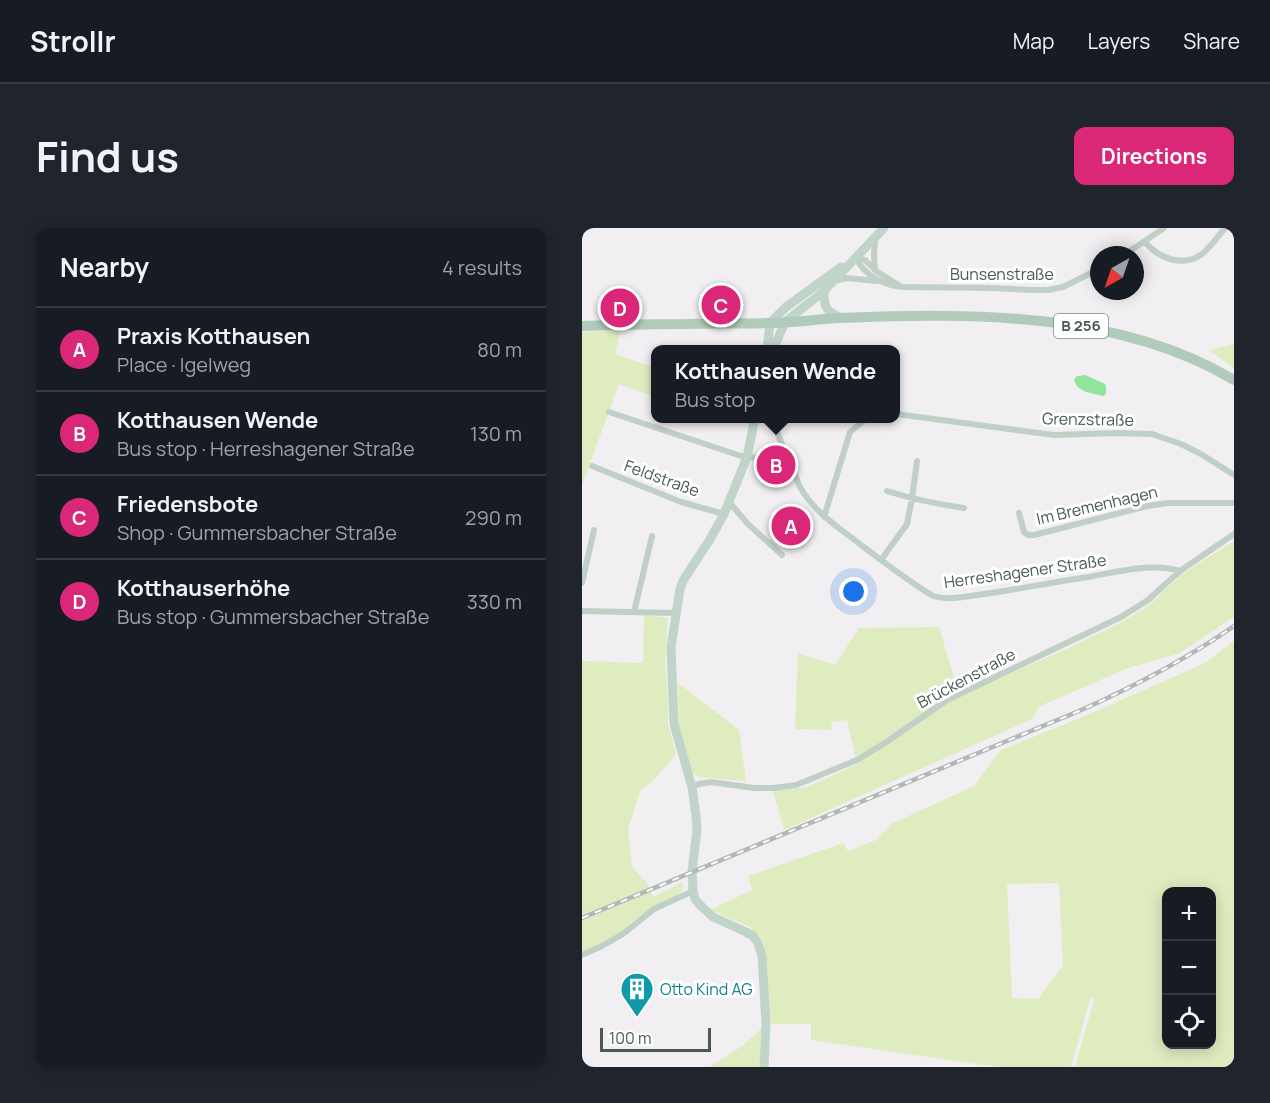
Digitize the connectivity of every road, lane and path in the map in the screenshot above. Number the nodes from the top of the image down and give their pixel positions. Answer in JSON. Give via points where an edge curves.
{"nodes":[{"id":1,"x":884,"y":228,"type":"edge"},
{"id":2,"x":1164,"y":228,"type":"edge"},
{"id":3,"x":1225,"y":228,"type":"edge"},
{"id":4,"x":875,"y":238,"type":"junction"},
{"id":5,"x":1145,"y":242,"type":"junction"},
{"id":6,"x":1139,"y":246,"type":"edge"},
{"id":7,"x":856,"y":256,"type":"junction"},
{"id":8,"x":876,"y":271,"type":"junction"},
{"id":9,"x":1090,"y":274,"type":"edge"},
{"id":10,"x":833,"y":281,"type":"junction"},
{"id":11,"x":878,"y":281,"type":"junction"},
{"id":12,"x":902,"y":287,"type":"junction"},
{"id":13,"x":824,"y":291,"type":"junction"},
{"id":14,"x":795,"y":301,"type":"junction"},
{"id":15,"x":797,"y":317,"type":"junction"},
{"id":16,"x":841,"y":318,"type":"junction"},
{"id":17,"x":785,"y":322,"type":"junction"},
{"id":18,"x":770,"y":323,"type":"junction"},
{"id":19,"x":582,"y":326,"type":"edge"},
{"id":20,"x":768,"y":345,"type":"edge"},
{"id":21,"x":775,"y":345,"type":"edge"},
{"id":22,"x":1234,"y":380,"type":"edge"},
{"id":23,"x":609,"y":412,"type":"dead end"},
{"id":24,"x":900,"y":415,"type":"edge"},
{"id":25,"x":754,"y":423,"type":"edge"},
{"id":26,"x":773,"y":423,"type":"edge"},
{"id":27,"x":861,"y":423,"type":"edge"},
{"id":28,"x":747,"y":457,"type":"junction"},
{"id":29,"x":788,"y":458,"type":"junction"},
{"id":30,"x":917,"y":461,"type":"dead end"},
{"id":31,"x":592,"y":466,"type":"dead end"},
{"id":32,"x":1234,"y":476,"type":"edge"},
{"id":33,"x":887,"y":491,"type":"dead end"},
{"id":34,"x":912,"y":499,"type":"junction"},
{"id":35,"x":729,"y":502,"type":"junction"},
{"id":36,"x":1234,"y":503,"type":"edge"},
{"id":37,"x":964,"y":508,"type":"dead end"},
{"id":38,"x":1019,"y":513,"type":"dead end"},
{"id":39,"x":724,"y":514,"type":"junction"},
{"id":40,"x":824,"y":517,"type":"junction"},
{"id":41,"x":594,"y":530,"type":"dead end"},
{"id":42,"x":1234,"y":534,"type":"edge"},
{"id":43,"x":652,"y":536,"type":"dead end"},
{"id":44,"x":782,"y":555,"type":"dead end"},
{"id":45,"x":880,"y":560,"type":"junction"},
{"id":46,"x":1180,"y":572,"type":"junction"},
{"id":47,"x":582,"y":583,"type":"edge"},
{"id":48,"x":582,"y":611,"type":"edge"},
{"id":49,"x":633,"y":612,"type":"junction"},
{"id":50,"x":675,"y":613,"type":"junction"},
{"id":51,"x":692,"y":787,"type":"junction"},
{"id":52,"x":693,"y":891,"type":"junction"},
{"id":53,"x":582,"y":954,"type":"edge"},
{"id":54,"x":764,"y":1067,"type":"edge"}],
"edges":[{"from":1,"to":4,"type":"street"},
{"from":2,"to":5,"type":"street"},
{"from":3,"to":5,"type":"street","via":[[1204,252],[1187,260],[1160,256]]},
{"from":4,"to":7,"type":"street"},
{"from":4,"to":8,"type":"street"},
{"from":5,"to":6,"type":"street"},
{"from":7,"to":8,"type":"street"},
{"from":7,"to":10,"type":"street"},
{"from":7,"to":11,"type":"street","via":[[859,265]]},
{"from":7,"to":14,"type":"street"},
{"from":8,"to":12,"type":"street"},
{"from":9,"to":12,"type":"street","name":"Bunsenstraße","via":[[1047,290]]},
{"from":10,"to":11,"type":"street","name":"Bunsenstraße"},
{"from":10,"to":13,"type":"street"},
{"from":11,"to":12,"type":"street","name":"Bunsenstraße"},
{"from":13,"to":15,"type":"street"},
{"from":13,"to":16,"type":"street","via":[[828,312]]},
{"from":14,"to":15,"type":"street"},
{"from":14,"to":18,"type":"street"},
{"from":15,"to":16,"type":"main road","number":"B 256"},
{"from":15,"to":17,"type":"main road","number":"B 256"},
{"from":16,"to":22,"type":"main road","number":"B 256","via":[[975,317],[1082,326],[1175,351]]},
{"from":17,"to":18,"type":"main road","number":"B 256"},
{"from":17,"to":21,"type":"street"},
{"from":18,"to":19,"type":"main road","number":"B 256"},
{"from":18,"to":20,"type":"street"},
{"from":23,"to":28,"type":"street"},
{"from":24,"to":32,"type":"street","name":"Grenzstraße","via":[[1054,435],[1152,434],[1191,449]]},
{"from":25,"to":28,"type":"street"},
{"from":26,"to":29,"type":"street","name":"Herreshagener Straße"},
{"from":27,"to":40,"type":"street","via":[[850,432]]},
{"from":28,"to":29,"type":"street"},
{"from":28,"to":35,"type":"street"},
{"from":29,"to":40,"type":"street","name":"Herreshagener Straße","via":[[806,497]]},
{"from":30,"to":34,"type":"street"},
{"from":31,"to":39,"type":"street","name":"Feldstraße","via":[[681,502]]},
{"from":33,"to":34,"type":"street"},
{"from":34,"to":37,"type":"street"},
{"from":34,"to":45,"type":"street","via":[[907,524]]},
{"from":35,"to":39,"type":"street"},
{"from":35,"to":44,"type":"street"},
{"from":36,"to":38,"type":"street","name":"Im Bremenhagen","via":[[1147,506],[1028,535]]},
{"from":39,"to":50,"type":"street","via":[[684,579]]},
{"from":40,"to":45,"type":"street","name":"Herreshagener Straße"},
{"from":41,"to":47,"type":"street"},
{"from":42,"to":46,"type":"street","name":"Brückenstraße"},
{"from":43,"to":49,"type":"street"},
{"from":45,"to":46,"type":"street","name":"Herreshagener Straße","via":[[940,598],[1140,569],[1162,567]]},
{"from":46,"to":51,"type":"street","name":"Brückenstraße","via":[[1121,617],[947,700],[857,760],[796,785],[754,788],[711,782]]},
{"from":48,"to":49,"type":"street"},
{"from":49,"to":50,"type":"street"},
{"from":50,"to":51,"type":"street","via":[[671,647],[674,724]]},
{"from":51,"to":52,"type":"street","via":[[697,829]]},
{"from":52,"to":53,"type":"street","via":[[654,909],[623,934]]},
{"from":52,"to":54,"type":"street","via":[[695,899],[713,917],[753,936],[760,947],[766,1023]]}]}
